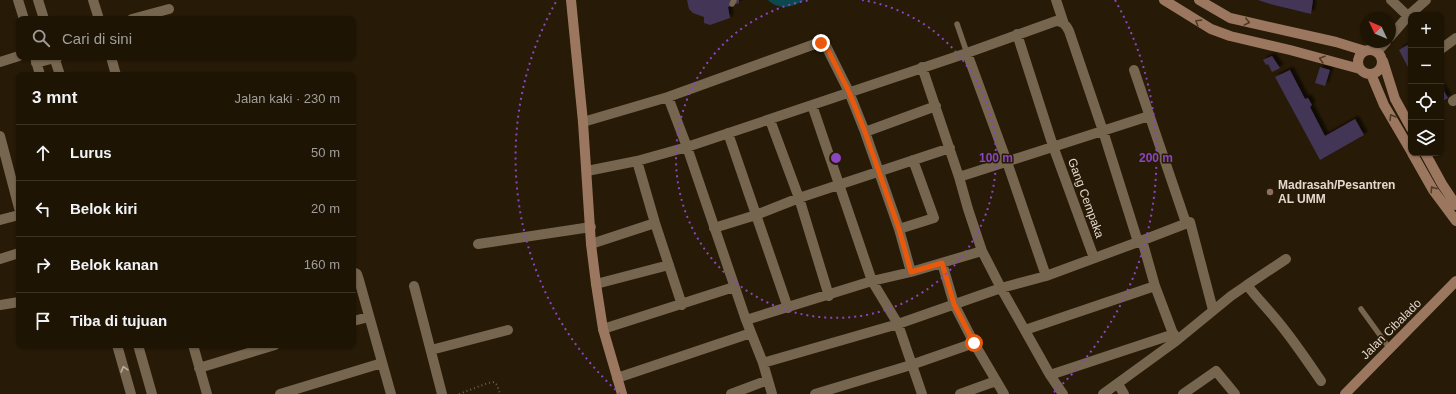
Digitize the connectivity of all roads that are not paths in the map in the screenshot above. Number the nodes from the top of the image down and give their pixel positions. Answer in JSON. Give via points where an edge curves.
{"nodes":[{"id":1,"x":18,"y":0,"type":"edge"},
{"id":2,"x":38,"y":0,"type":"edge"},
{"id":3,"x":93,"y":0,"type":"edge"},
{"id":4,"x":571,"y":0,"type":"edge"},
{"id":5,"x":1056,"y":0,"type":"edge"},
{"id":6,"x":1164,"y":0,"type":"edge"},
{"id":7,"x":1199,"y":0,"type":"edge"},
{"id":8,"x":1391,"y":0,"type":"edge"},
{"id":9,"x":1426,"y":0,"type":"edge"},
{"id":10,"x":169,"y":9,"type":"dead end"},
{"id":11,"x":1415,"y":12,"type":"edge"},
{"id":12,"x":1408,"y":15,"type":"edge"},
{"id":13,"x":23,"y":16,"type":"edge"},
{"id":14,"x":43,"y":16,"type":"edge"},
{"id":15,"x":98,"y":16,"type":"edge"},
{"id":16,"x":143,"y":16,"type":"edge"},
{"id":17,"x":1408,"y":19,"type":"edge"},
{"id":18,"x":957,"y":24,"type":"dead end"},
{"id":19,"x":1064,"y":24,"type":"junction"},
{"id":20,"x":1396,"y":31,"type":"edge"},
{"id":21,"x":1017,"y":34,"type":"junction"},
{"id":22,"x":1456,"y":38,"type":"edge"},
{"id":23,"x":1383,"y":48,"type":"edge"},
{"id":24,"x":1442,"y":48,"type":"edge"},
{"id":25,"x":1365,"y":51,"type":"junction"},
{"id":26,"x":967,"y":53,"type":"junction"},
{"id":27,"x":1379,"y":55,"type":"junction"},
{"id":28,"x":16,"y":57,"type":"edge"},
{"id":29,"x":36,"y":60,"type":"edge"},
{"id":30,"x":57,"y":60,"type":"edge"},
{"id":31,"x":111,"y":60,"type":"edge"},
{"id":32,"x":0,"y":62,"type":"edge"},
{"id":33,"x":922,"y":67,"type":"junction"},
{"id":34,"x":1360,"y":69,"type":"junction"},
{"id":35,"x":1134,"y":70,"type":"dead end"},
{"id":36,"x":39,"y":72,"type":"edge"},
{"id":37,"x":59,"y":72,"type":"edge"},
{"id":38,"x":115,"y":72,"type":"edge"},
{"id":39,"x":1371,"y":74,"type":"junction"},
{"id":40,"x":849,"y":92,"type":"junction"},
{"id":41,"x":668,"y":97,"type":"junction"},
{"id":42,"x":812,"y":105,"type":"junction"},
{"id":43,"x":936,"y":106,"type":"junction"},
{"id":44,"x":1149,"y":116,"type":"junction"},
{"id":45,"x":770,"y":120,"type":"junction"},
{"id":46,"x":583,"y":122,"type":"junction"},
{"id":47,"x":1408,"y":123,"type":"edge"},
{"id":48,"x":1103,"y":131,"type":"junction"},
{"id":49,"x":865,"y":132,"type":"junction"},
{"id":50,"x":728,"y":133,"type":"junction"},
{"id":51,"x":0,"y":136,"type":"edge"},
{"id":52,"x":1408,"y":145,"type":"edge"},
{"id":53,"x":1053,"y":146,"type":"junction"},
{"id":54,"x":687,"y":147,"type":"junction"},
{"id":55,"x":950,"y":148,"type":"junction"},
{"id":56,"x":1414,"y":156,"type":"edge"},
{"id":57,"x":1427,"y":156,"type":"edge"},
{"id":58,"x":913,"y":160,"type":"junction"},
{"id":59,"x":637,"y":161,"type":"junction"},
{"id":60,"x":1007,"y":162,"type":"junction"},
{"id":61,"x":4,"y":167,"type":"edge"},
{"id":62,"x":587,"y":171,"type":"junction"},
{"id":63,"x":878,"y":172,"type":"junction"},
{"id":64,"x":959,"y":177,"type":"junction"},
{"id":65,"x":838,"y":186,"type":"junction"},
{"id":66,"x":799,"y":198,"type":"junction"},
{"id":67,"x":16,"y":200,"type":"edge"},
{"id":68,"x":1456,"y":205,"type":"edge"},
{"id":69,"x":756,"y":215,"type":"junction"},
{"id":70,"x":16,"y":216,"type":"edge"},
{"id":71,"x":0,"y":220,"type":"edge"},
{"id":72,"x":1456,"y":221,"type":"edge"},
{"id":73,"x":655,"y":223,"type":"junction"},
{"id":74,"x":1186,"y":223,"type":"junction"},
{"id":75,"x":591,"y":227,"type":"junction"},
{"id":76,"x":714,"y":228,"type":"junction"},
{"id":77,"x":899,"y":229,"type":"junction"},
{"id":78,"x":1140,"y":241,"type":"junction"},
{"id":79,"x":478,"y":244,"type":"dead end"},
{"id":80,"x":591,"y":244,"type":"junction"},
{"id":81,"x":982,"y":250,"type":"junction"},
{"id":82,"x":16,"y":254,"type":"edge"},
{"id":83,"x":1094,"y":258,"type":"junction"},
{"id":84,"x":0,"y":259,"type":"edge"},
{"id":85,"x":1286,"y":259,"type":"dead end"},
{"id":86,"x":942,"y":263,"type":"junction"},
{"id":87,"x":669,"y":265,"type":"junction"},
{"id":88,"x":911,"y":272,"type":"junction"},
{"id":89,"x":356,"y":274,"type":"edge"},
{"id":90,"x":1046,"y":276,"type":"junction"},
{"id":91,"x":872,"y":281,"type":"junction"},
{"id":92,"x":1456,"y":281,"type":"edge"},
{"id":93,"x":596,"y":284,"type":"junction"},
{"id":94,"x":1247,"y":285,"type":"junction"},
{"id":95,"x":414,"y":286,"type":"dead end"},
{"id":96,"x":1155,"y":286,"type":"junction"},
{"id":97,"x":734,"y":287,"type":"junction"},
{"id":98,"x":1001,"y":288,"type":"junction"},
{"id":99,"x":829,"y":296,"type":"junction"},
{"id":100,"x":16,"y":302,"type":"edge"},
{"id":101,"x":954,"y":304,"type":"junction"},
{"id":102,"x":0,"y":305,"type":"edge"},
{"id":103,"x":682,"y":305,"type":"junction"},
{"id":104,"x":788,"y":308,"type":"junction"},
{"id":105,"x":1361,"y":309,"type":"dead end"},
{"id":106,"x":1214,"y":310,"type":"junction"},
{"id":107,"x":369,"y":317,"type":"junction"},
{"id":108,"x":356,"y":320,"type":"edge"},
{"id":109,"x":746,"y":320,"type":"junction"},
{"id":110,"x":898,"y":324,"type":"junction"},
{"id":111,"x":603,"y":329,"type":"junction"},
{"id":112,"x":508,"y":330,"type":"dead end"},
{"id":113,"x":1025,"y":330,"type":"junction"},
{"id":114,"x":751,"y":333,"type":"junction"},
{"id":115,"x":1175,"y":337,"type":"junction"},
{"id":116,"x":974,"y":343,"type":"junction"},
{"id":117,"x":118,"y":348,"type":"edge"},
{"id":118,"x":139,"y":348,"type":"edge"},
{"id":119,"x":194,"y":348,"type":"edge"},
{"id":120,"x":262,"y":348,"type":"edge"},
{"id":121,"x":1390,"y":349,"type":"junction"},
{"id":122,"x":431,"y":350,"type":"junction"},
{"id":123,"x":382,"y":363,"type":"junction"},
{"id":124,"x":763,"y":363,"type":"junction"},
{"id":125,"x":911,"y":365,"type":"junction"},
{"id":126,"x":199,"y":368,"type":"junction"},
{"id":127,"x":1050,"y":375,"type":"junction"},
{"id":128,"x":617,"y":378,"type":"junction"},
{"id":129,"x":768,"y":380,"type":"junction"},
{"id":130,"x":996,"y":381,"type":"junction"},
{"id":131,"x":1320,"y":381,"type":"dead end"},
{"id":132,"x":1118,"y":384,"type":"junction"},
{"id":133,"x":745,"y":392,"type":"edge"},
{"id":134,"x":131,"y":394,"type":"edge"},
{"id":135,"x":152,"y":394,"type":"edge"},
{"id":136,"x":207,"y":394,"type":"edge"},
{"id":137,"x":280,"y":394,"type":"edge"},
{"id":138,"x":391,"y":394,"type":"edge"},
{"id":139,"x":442,"y":394,"type":"edge"},
{"id":140,"x":622,"y":394,"type":"edge"},
{"id":141,"x":731,"y":394,"type":"edge"},
{"id":142,"x":772,"y":394,"type":"edge"},
{"id":143,"x":815,"y":394,"type":"edge"},
{"id":144,"x":922,"y":394,"type":"edge"},
{"id":145,"x":960,"y":394,"type":"edge"},
{"id":146,"x":1004,"y":394,"type":"edge"},
{"id":147,"x":1063,"y":394,"type":"edge"},
{"id":148,"x":1103,"y":394,"type":"edge"},
{"id":149,"x":1124,"y":394,"type":"edge"},
{"id":150,"x":1183,"y":394,"type":"edge"},
{"id":151,"x":1235,"y":394,"type":"edge"},
{"id":152,"x":1345,"y":394,"type":"edge"}],
"edges":[{"from":1,"to":13,"type":"street"},
{"from":2,"to":14,"type":"street"},
{"from":3,"to":15,"type":"street"},
{"from":4,"to":46,"type":"street"},
{"from":5,"to":19,"type":"street"},
{"from":34,"to":6,"type":"street","one_way":true,"via":[[1230,36],[1211,29]]},
{"from":7,"to":25,"type":"street","one_way":true,"via":[[1230,18]]},
{"from":8,"to":12,"type":"street"},
{"from":9,"to":11,"type":"street"},
{"from":10,"to":16,"type":"street"},
{"from":17,"to":20,"type":"street"},
{"from":18,"to":26,"type":"lane"},
{"from":19,"to":21,"type":"street","via":[[1056,21]]},
{"from":19,"to":48,"type":"street","via":[[1069,30]]},
{"from":21,"to":26,"type":"street"},
{"from":21,"to":53,"type":"street","name":"Gang Cempaka"},
{"from":22,"to":24,"type":"street"},
{"from":23,"to":27,"type":"street"},
{"from":25,"to":27,"type":"street","via":[[1373,50]]},
{"from":25,"to":34,"type":"street","via":[[1359,57]]},
{"from":26,"to":33,"type":"street"},
{"from":26,"to":60,"type":"street"},
{"from":27,"to":39,"type":"street","via":[[1381,67]]},
{"from":27,"to":47,"type":"street","via":[[1395,99]]},
{"from":28,"to":32,"type":"street"},
{"from":29,"to":36,"type":"street"},
{"from":30,"to":37,"type":"street"},
{"from":31,"to":38,"type":"street"},
{"from":33,"to":40,"type":"street"},
{"from":33,"to":43,"type":"street"},
{"from":34,"to":39,"type":"street"},
{"from":35,"to":44,"type":"street"},
{"from":52,"to":39,"type":"street","one_way":true,"via":[[1384,104]]},
{"from":40,"to":41,"type":"street","via":[[825,44],[821,43]]},
{"from":40,"to":42,"type":"street"},
{"from":40,"to":49,"type":"street"},
{"from":41,"to":46,"type":"street"},
{"from":41,"to":54,"type":"street"},
{"from":42,"to":45,"type":"street"},
{"from":42,"to":65,"type":"street"},
{"from":43,"to":49,"type":"street"},
{"from":43,"to":55,"type":"street"},
{"from":44,"to":48,"type":"street"},
{"from":44,"to":74,"type":"street"},
{"from":45,"to":50,"type":"street"},
{"from":45,"to":66,"type":"street"},
{"from":46,"to":62,"type":"street"},
{"from":48,"to":53,"type":"street"},
{"from":48,"to":78,"type":"street"},
{"from":49,"to":63,"type":"street"},
{"from":50,"to":54,"type":"street"},
{"from":50,"to":69,"type":"street"},
{"from":51,"to":61,"type":"street"},
{"from":53,"to":60,"type":"street"},
{"from":53,"to":83,"type":"street","name":"Gang Cempaka"},
{"from":54,"to":59,"type":"street"},
{"from":54,"to":76,"type":"street"},
{"from":55,"to":58,"type":"street"},
{"from":55,"to":64,"type":"street"},
{"from":72,"to":56,"type":"street","one_way":true,"via":[[1433,190]]},
{"from":57,"to":68,"type":"street"},
{"from":58,"to":63,"type":"street"},
{"from":58,"to":77,"type":"street","via":[[934,218]]},
{"from":59,"to":62,"type":"street"},
{"from":59,"to":73,"type":"street"},
{"from":60,"to":64,"type":"street"},
{"from":60,"to":90,"type":"street"},
{"from":61,"to":67,"type":"street"},
{"from":62,"to":75,"type":"street"},
{"from":63,"to":65,"type":"street"},
{"from":63,"to":77,"type":"street"},
{"from":64,"to":81,"type":"street"},
{"from":65,"to":66,"type":"street"},
{"from":65,"to":91,"type":"street"},
{"from":66,"to":69,"type":"street"},
{"from":66,"to":99,"type":"street"},
{"from":69,"to":76,"type":"street"},
{"from":69,"to":104,"type":"street"},
{"from":70,"to":71,"type":"street"},
{"from":73,"to":80,"type":"street"},
{"from":73,"to":87,"type":"street"},
{"from":74,"to":78,"type":"street"},
{"from":74,"to":106,"type":"street","via":[[1190,222]]},
{"from":75,"to":79,"type":"street"},
{"from":75,"to":80,"type":"street"},
{"from":76,"to":97,"type":"street"},
{"from":77,"to":88,"type":"street"},
{"from":78,"to":83,"type":"street"},
{"from":78,"to":96,"type":"street"},
{"from":80,"to":93,"type":"street"},
{"from":81,"to":86,"type":"street"},
{"from":81,"to":98,"type":"street"},
{"from":82,"to":84,"type":"street"},
{"from":83,"to":90,"type":"street"},
{"from":85,"to":94,"type":"street"},
{"from":86,"to":88,"type":"street"},
{"from":86,"to":101,"type":"street"},
{"from":87,"to":93,"type":"street"},
{"from":87,"to":103,"type":"street"},
{"from":88,"to":91,"type":"street"},
{"from":89,"to":107,"type":"street"},
{"from":90,"to":98,"type":"street"},
{"from":91,"to":99,"type":"street"},
{"from":91,"to":110,"type":"street"},
{"from":92,"to":121,"type":"street","name":"Jalan Cibalado"},
{"from":93,"to":111,"type":"street"},
{"from":94,"to":106,"type":"street"},
{"from":94,"to":131,"type":"street","via":[[1298,348]]},
{"from":95,"to":122,"type":"street"},
{"from":96,"to":113,"type":"street"},
{"from":96,"to":115,"type":"street"},
{"from":97,"to":103,"type":"street"},
{"from":97,"to":109,"type":"street"},
{"from":98,"to":101,"type":"street"},
{"from":98,"to":113,"type":"street"},
{"from":99,"to":104,"type":"street"},
{"from":100,"to":102,"type":"street"},
{"from":101,"to":110,"type":"street"},
{"from":101,"to":116,"type":"street"},
{"from":103,"to":111,"type":"street"},
{"from":104,"to":109,"type":"street"},
{"from":105,"to":121,"type":"lane"},
{"from":106,"to":115,"type":"street"},
{"from":107,"to":108,"type":"street"},
{"from":107,"to":123,"type":"street"},
{"from":109,"to":114,"type":"street"},
{"from":110,"to":124,"type":"street"},
{"from":110,"to":125,"type":"street"},
{"from":111,"to":128,"type":"street"},
{"from":112,"to":122,"type":"street"},
{"from":113,"to":127,"type":"street"},
{"from":114,"to":124,"type":"street"},
{"from":114,"to":128,"type":"street"},
{"from":115,"to":127,"type":"street"},
{"from":115,"to":132,"type":"street"},
{"from":116,"to":125,"type":"street"},
{"from":116,"to":130,"type":"street"},
{"from":134,"to":117,"type":"street","one_way":true},
{"from":118,"to":135,"type":"street"},
{"from":119,"to":126,"type":"street"},
{"from":120,"to":126,"type":"street"},
{"from":121,"to":152,"type":"street","name":"Jalan Cibalado"},
{"from":122,"to":139,"type":"street"},
{"from":123,"to":137,"type":"street"},
{"from":123,"to":138,"type":"street"},
{"from":124,"to":129,"type":"street"},
{"from":125,"to":143,"type":"street"},
{"from":125,"to":144,"type":"street"},
{"from":126,"to":136,"type":"street"},
{"from":127,"to":147,"type":"street"},
{"from":128,"to":140,"type":"street"},
{"from":129,"to":133,"type":"street"},
{"from":129,"to":142,"type":"street"},
{"from":130,"to":145,"type":"street"},
{"from":130,"to":146,"type":"street"},
{"from":132,"to":148,"type":"street"},
{"from":132,"to":149,"type":"street"},
{"from":133,"to":141,"type":"street"},
{"from":150,"to":151,"type":"street","via":[[1216,371]]}]}
